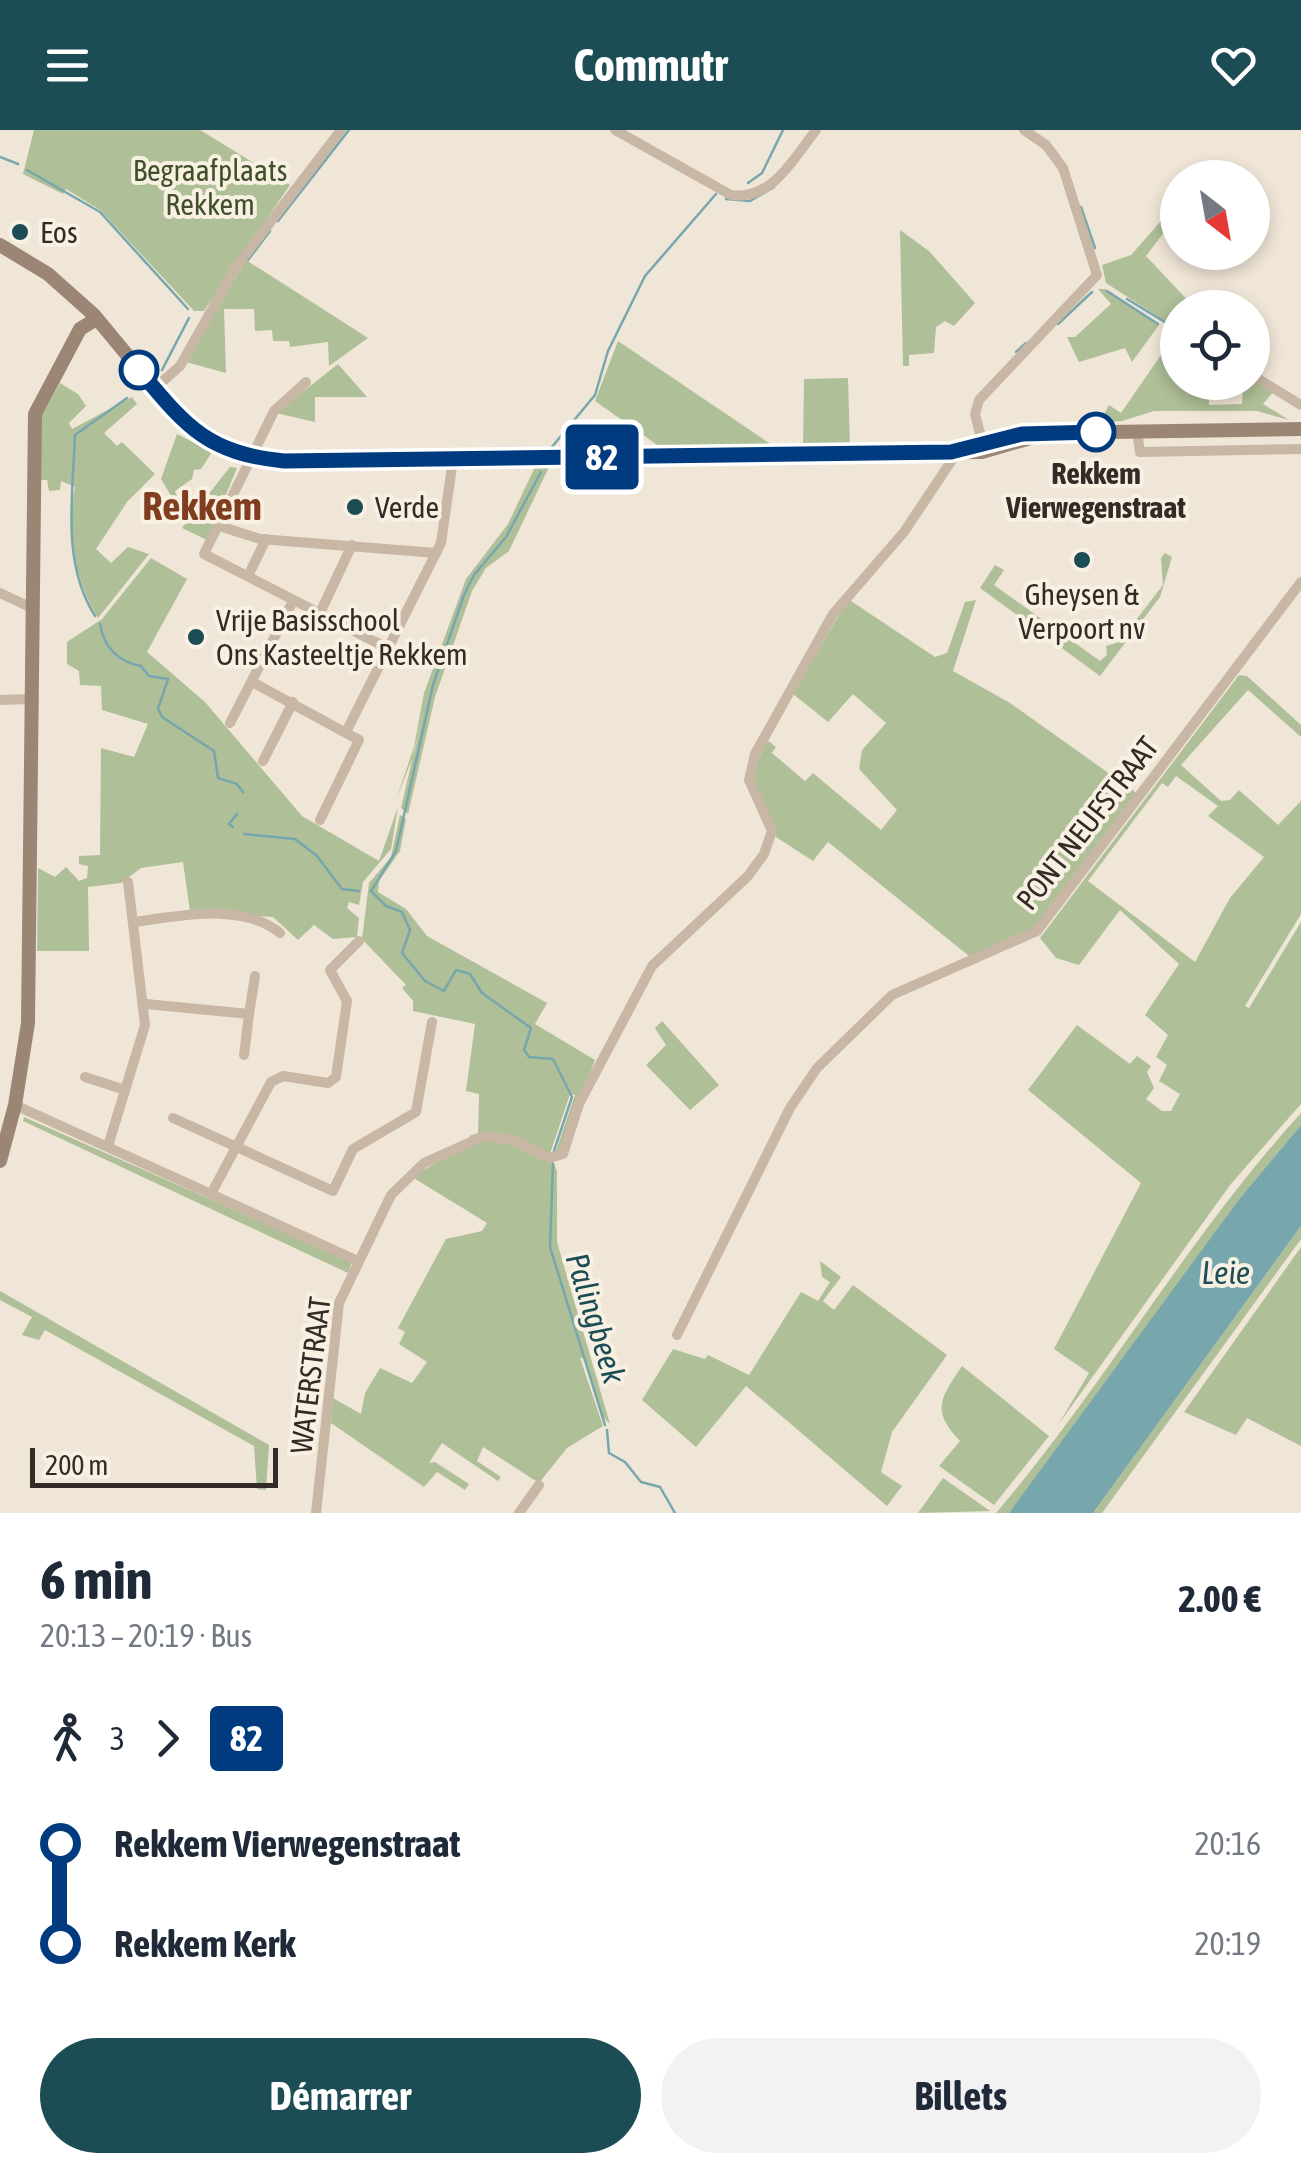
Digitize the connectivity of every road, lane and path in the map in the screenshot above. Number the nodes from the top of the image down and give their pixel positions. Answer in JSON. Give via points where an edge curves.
{"nodes":[{"id":1,"x":341,"y":130,"type":"edge"},
{"id":2,"x":615,"y":130,"type":"edge"},
{"id":3,"x":816,"y":130,"type":"edge"},
{"id":4,"x":1024,"y":130,"type":"edge"},
{"id":5,"x":0,"y":245,"type":"edge"},
{"id":6,"x":93,"y":318,"type":"junction"},
{"id":7,"x":306,"y":382,"type":"dead end"},
{"id":8,"x":1270,"y":386,"type":"edge"},
{"id":9,"x":154,"y":389,"type":"junction"},
{"id":10,"x":1301,"y":405,"type":"edge"},
{"id":11,"x":1301,"y":429,"type":"edge"},
{"id":12,"x":1136,"y":431,"type":"junction"},
{"id":13,"x":982,"y":448,"type":"junction"},
{"id":14,"x":1301,"y":449,"type":"edge"},
{"id":15,"x":951,"y":452,"type":"junction"},
{"id":16,"x":247,"y":459,"type":"junction"},
{"id":17,"x":453,"y":460,"type":"junction"},
{"id":18,"x":219,"y":526,"type":"junction"},
{"id":19,"x":266,"y":539,"type":"junction"},
{"id":20,"x":352,"y":545,"type":"junction"},
{"id":21,"x":436,"y":553,"type":"junction"},
{"id":22,"x":248,"y":576,"type":"junction"},
{"id":23,"x":1301,"y":582,"type":"edge"},
{"id":24,"x":0,"y":593,"type":"edge"},
{"id":25,"x":293,"y":601,"type":"junction"},
{"id":26,"x":32,"y":608,"type":"junction"},
{"id":27,"x":319,"y":615,"type":"junction"},
{"id":28,"x":385,"y":647,"type":"junction"},
{"id":29,"x":252,"y":682,"type":"junction"},
{"id":30,"x":0,"y":700,"type":"edge"},
{"id":31,"x":30,"y":700,"type":"junction"},
{"id":32,"x":293,"y":702,"type":"junction"},
{"id":33,"x":230,"y":723,"type":"dead end"},
{"id":34,"x":347,"y":730,"type":"junction"},
{"id":35,"x":262,"y":761,"type":"dead end"},
{"id":36,"x":320,"y":820,"type":"dead end"},
{"id":37,"x":128,"y":882,"type":"dead end"},
{"id":38,"x":135,"y":922,"type":"junction"},
{"id":39,"x":280,"y":933,"type":"dead end"},
{"id":40,"x":358,"y":941,"type":"dead end"},
{"id":41,"x":255,"y":976,"type":"dead end"},
{"id":42,"x":146,"y":1004,"type":"junction"},
{"id":43,"x":249,"y":1014,"type":"junction"},
{"id":44,"x":432,"y":1022,"type":"dead end"},
{"id":45,"x":244,"y":1055,"type":"dead end"},
{"id":46,"x":85,"y":1077,"type":"dead end"},
{"id":47,"x":125,"y":1090,"type":"junction"},
{"id":48,"x":16,"y":1105,"type":"junction"},
{"id":49,"x":174,"y":1118,"type":"dead end"},
{"id":50,"x":108,"y":1146,"type":"junction"},
{"id":51,"x":237,"y":1148,"type":"junction"},
{"id":52,"x":0,"y":1161,"type":"edge"},
{"id":53,"x":212,"y":1192,"type":"junction"},
{"id":54,"x":358,"y":1261,"type":"junction"},
{"id":55,"x":677,"y":1335,"type":"dead end"},
{"id":56,"x":540,"y":1485,"type":"dead end"},
{"id":57,"x":316,"y":1513,"type":"edge"},
{"id":58,"x":518,"y":1513,"type":"edge"}],
"edges":[{"from":1,"to":9,"type":"street","via":[[236,267],[180,366]]},
{"from":2,"to":3,"type":"street","via":[[742,196],[774,182]]},
{"from":4,"to":13,"type":"street","via":[[1063,168],[1096,279],[979,400]]},
{"from":5,"to":6,"type":"main road","via":[[48,274]]},
{"from":6,"to":9,"type":"main road"},
{"from":6,"to":26,"type":"main road","via":[[36,414]]},
{"from":7,"to":16,"type":"street","via":[[274,411]]},
{"from":8,"to":10,"type":"street"},
{"from":9,"to":16,"type":"main road","via":[[199,435]]},
{"from":11,"to":12,"type":"main road"},
{"from":12,"to":13,"type":"main road","via":[[1052,432]]},
{"from":12,"to":14,"type":"street","via":[[1140,452]]},
{"from":13,"to":15,"type":"main road"},
{"from":15,"to":17,"type":"main road"},
{"from":15,"to":54,"type":"street","name":"WATERSTRAAT","via":[[926,503],[833,614],[755,754],[750,780],[772,831],[764,854],[652,966],[553,1158],[497,1136],[445,1150],[392,1195]]},
{"from":16,"to":17,"type":"main road"},
{"from":16,"to":18,"type":"street"},
{"from":17,"to":21,"type":"street"},
{"from":18,"to":19,"type":"street"},
{"from":18,"to":22,"type":"street","via":[[204,554]]},
{"from":19,"to":20,"type":"street"},
{"from":19,"to":22,"type":"street"},
{"from":20,"to":21,"type":"street"},
{"from":20,"to":27,"type":"street"},
{"from":21,"to":28,"type":"street"},
{"from":22,"to":25,"type":"street"},
{"from":23,"to":55,"type":"street","name":"PONT NEUFSTRAAT","via":[[1037,931],[892,995],[818,1068],[790,1108]]},
{"from":24,"to":26,"type":"street"},
{"from":25,"to":27,"type":"street"},
{"from":25,"to":29,"type":"street"},
{"from":26,"to":31,"type":"main road"},
{"from":27,"to":28,"type":"street"},
{"from":28,"to":34,"type":"street"},
{"from":29,"to":32,"type":"street"},
{"from":29,"to":33,"type":"street"},
{"from":30,"to":31,"type":"street"},
{"from":31,"to":48,"type":"main road","via":[[30,994]]},
{"from":32,"to":34,"type":"street"},
{"from":32,"to":35,"type":"street"},
{"from":34,"to":36,"type":"street","via":[[359,745]]},
{"from":37,"to":38,"type":"street"},
{"from":38,"to":39,"type":"street","via":[[210,915],[261,920]]},
{"from":38,"to":42,"type":"street"},
{"from":40,"to":51,"type":"street","via":[[330,970],[347,1001],[336,1077],[328,1083],[283,1076],[271,1082]]},
{"from":41,"to":43,"type":"street"},
{"from":42,"to":43,"type":"street"},
{"from":42,"to":47,"type":"street"},
{"from":43,"to":45,"type":"street"},
{"from":44,"to":51,"type":"street","via":[[416,1112],[352,1149],[334,1192]]},
{"from":46,"to":47,"type":"street"},
{"from":47,"to":50,"type":"street"},
{"from":48,"to":50,"type":"street"},
{"from":48,"to":52,"type":"main road"},
{"from":49,"to":51,"type":"street"},
{"from":50,"to":53,"type":"street"},
{"from":51,"to":53,"type":"street"},
{"from":53,"to":54,"type":"street"},
{"from":54,"to":57,"type":"street","name":"WATERSTRAAT","via":[[340,1303]]},
{"from":56,"to":58,"type":"street"}]}
